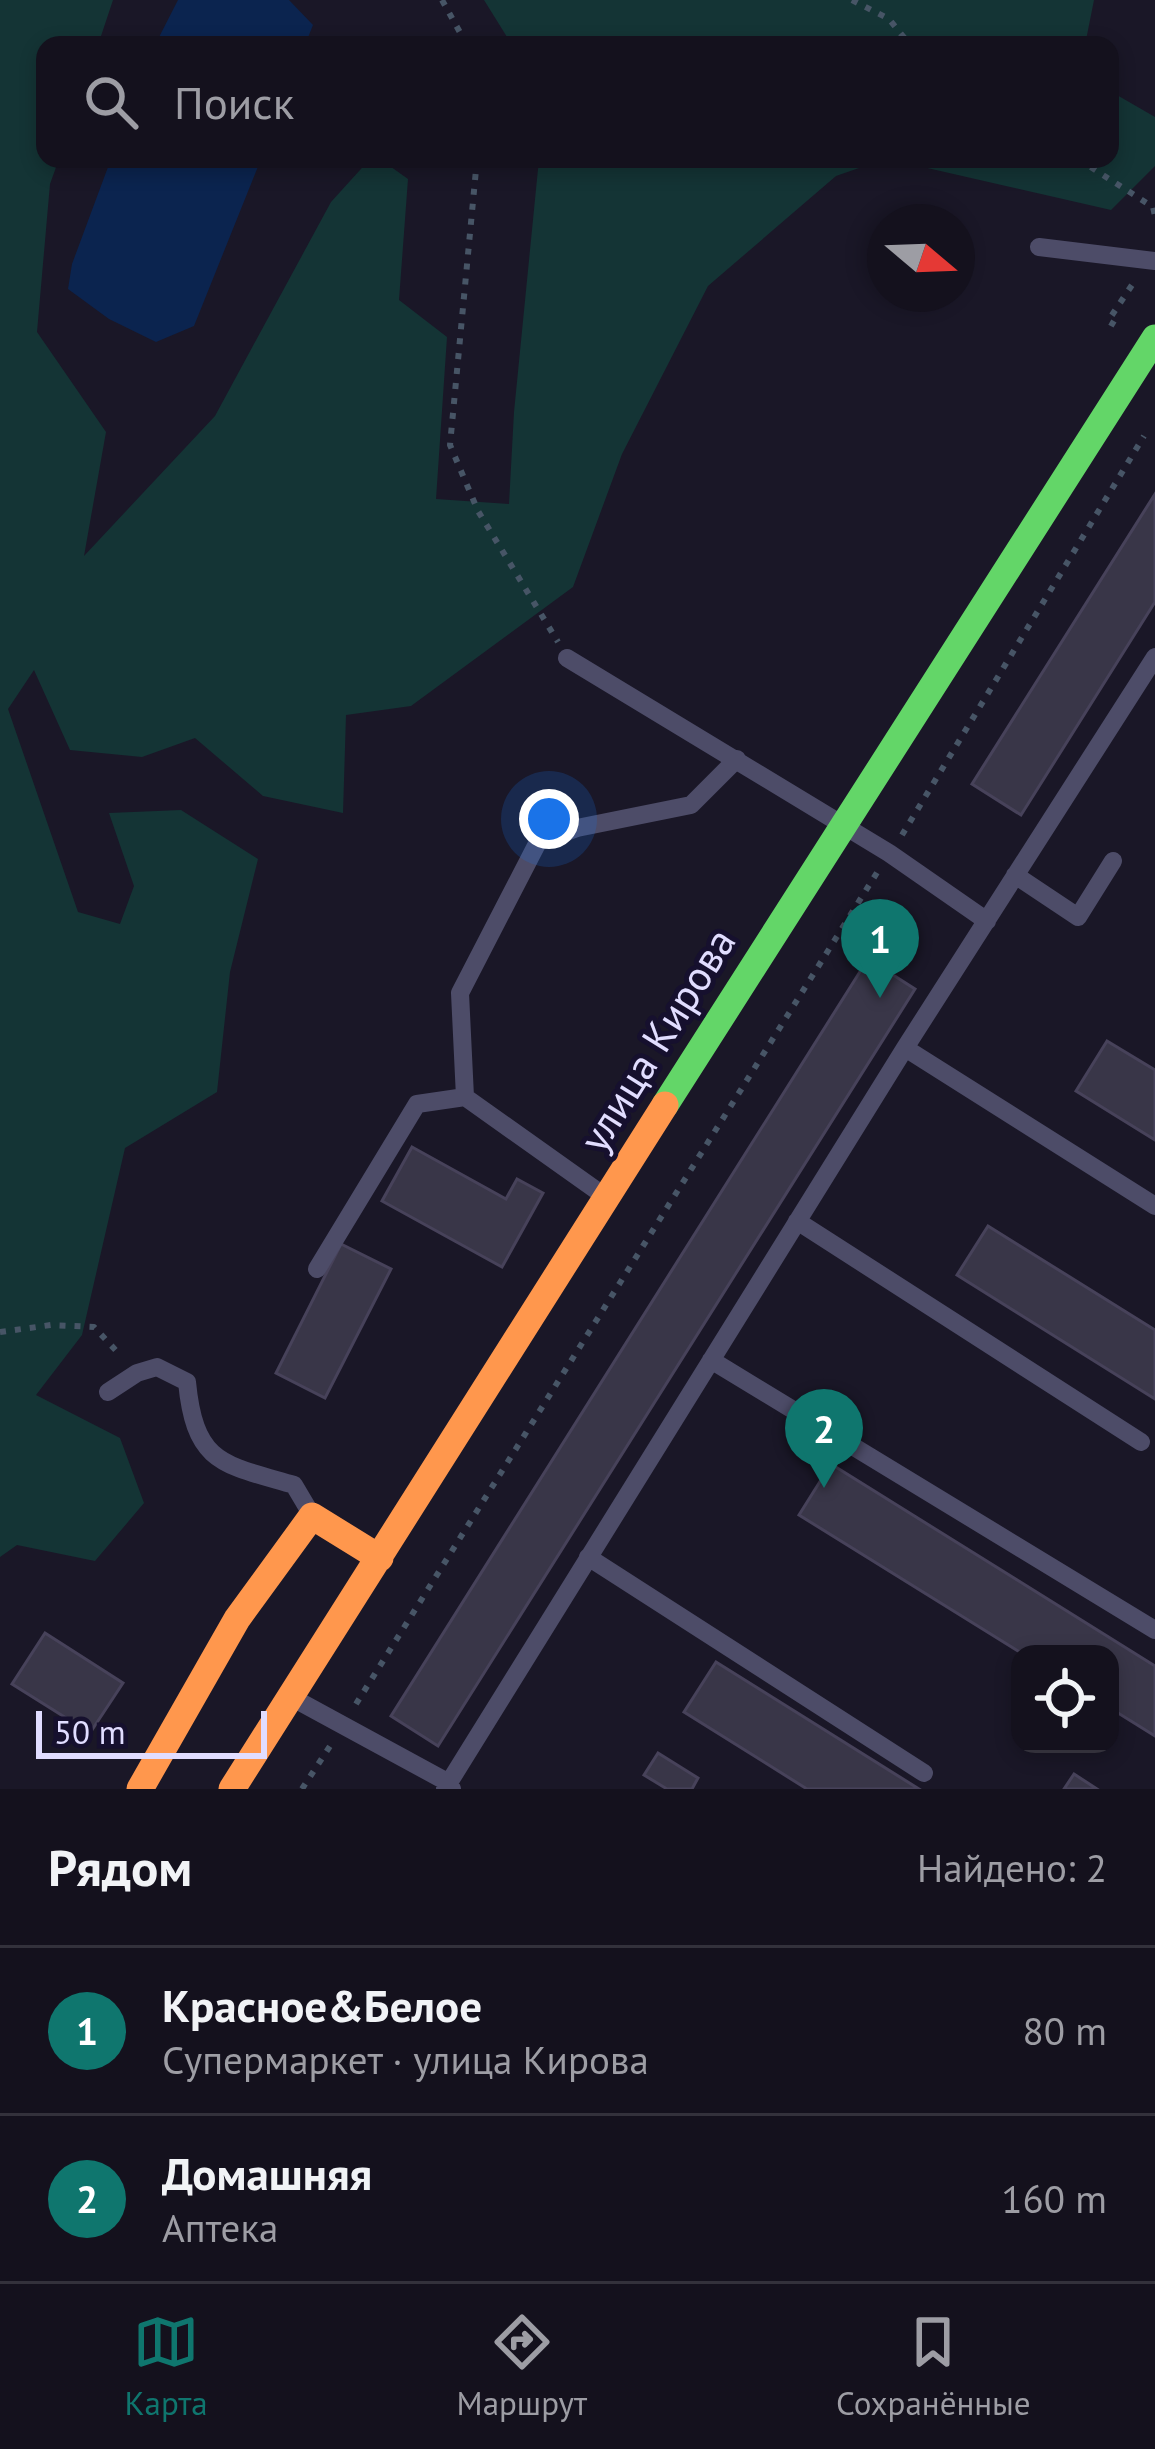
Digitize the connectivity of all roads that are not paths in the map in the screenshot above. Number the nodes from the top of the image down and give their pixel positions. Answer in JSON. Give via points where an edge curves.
{"nodes":[{"id":1,"x":1039,"y":247,"type":"dead end"},
{"id":2,"x":1152,"y":260,"type":"edge"},
{"id":3,"x":1155,"y":338,"type":"edge"},
{"id":4,"x":1155,"y":657,"type":"edge"},
{"id":5,"x":567,"y":658,"type":"road end"},
{"id":6,"x":737,"y":759,"type":"junction"},
{"id":7,"x":841,"y":826,"type":"junction"},
{"id":8,"x":1113,"y":861,"type":"dead end"},
{"id":9,"x":1015,"y":875,"type":"junction"},
{"id":10,"x":987,"y":921,"type":"junction"},
{"id":11,"x":905,"y":1048,"type":"junction"},
{"id":12,"x":465,"y":1097,"type":"junction"},
{"id":13,"x":607,"y":1198,"type":"junction"},
{"id":14,"x":1155,"y":1207,"type":"edge"},
{"id":15,"x":797,"y":1221,"type":"junction"},
{"id":16,"x":317,"y":1269,"type":"dead end"},
{"id":17,"x":711,"y":1360,"type":"junction"},
{"id":18,"x":108,"y":1393,"type":"dead end"},
{"id":19,"x":1141,"y":1442,"type":"dead end"},
{"id":20,"x":312,"y":1516,"type":"junction"},
{"id":21,"x":380,"y":1558,"type":"junction"},
{"id":22,"x":588,"y":1558,"type":"junction"},
{"id":23,"x":1155,"y":1630,"type":"edge"},
{"id":24,"x":291,"y":1696,"type":"junction"},
{"id":25,"x":924,"y":1773,"type":"dead end"},
{"id":26,"x":449,"y":1787,"type":"edge"},
{"id":27,"x":140,"y":1789,"type":"edge"},
{"id":28,"x":232,"y":1789,"type":"edge"}],
"edges":[{"from":1,"to":2,"type":"lane"},
{"from":3,"to":7,"type":"street","name":"улица Кирова"},
{"from":4,"to":9,"type":"lane"},
{"from":5,"to":6,"type":"lane"},
{"from":6,"to":7,"type":"lane"},
{"from":6,"to":12,"type":"lane","via":[[691,805],[538,842],[460,993]]},
{"from":7,"to":10,"type":"lane"},
{"from":7,"to":13,"type":"street","name":"улица Кирова"},
{"from":8,"to":9,"type":"lane","via":[[1078,917]]},
{"from":9,"to":10,"type":"lane"},
{"from":10,"to":11,"type":"lane"},
{"from":11,"to":14,"type":"lane"},
{"from":11,"to":15,"type":"lane"},
{"from":12,"to":13,"type":"lane"},
{"from":12,"to":16,"type":"lane","via":[[417,1104]]},
{"from":13,"to":21,"type":"street","name":"улица Кирова"},
{"from":15,"to":17,"type":"lane"},
{"from":15,"to":19,"type":"lane"},
{"from":17,"to":22,"type":"lane"},
{"from":17,"to":23,"type":"lane"},
{"from":18,"to":20,"type":"lane","via":[[157,1366],[187,1382],[201,1442],[227,1466],[293,1485]]},
{"from":20,"to":21,"type":"street"},
{"from":20,"to":27,"type":"street","via":[[236,1619]]},
{"from":21,"to":24,"type":"street","name":"улица Кирова"},
{"from":22,"to":25,"type":"lane"},
{"from":22,"to":26,"type":"lane"},
{"from":24,"to":26,"type":"lane"},
{"from":24,"to":28,"type":"street","name":"улица Кирова"}]}
